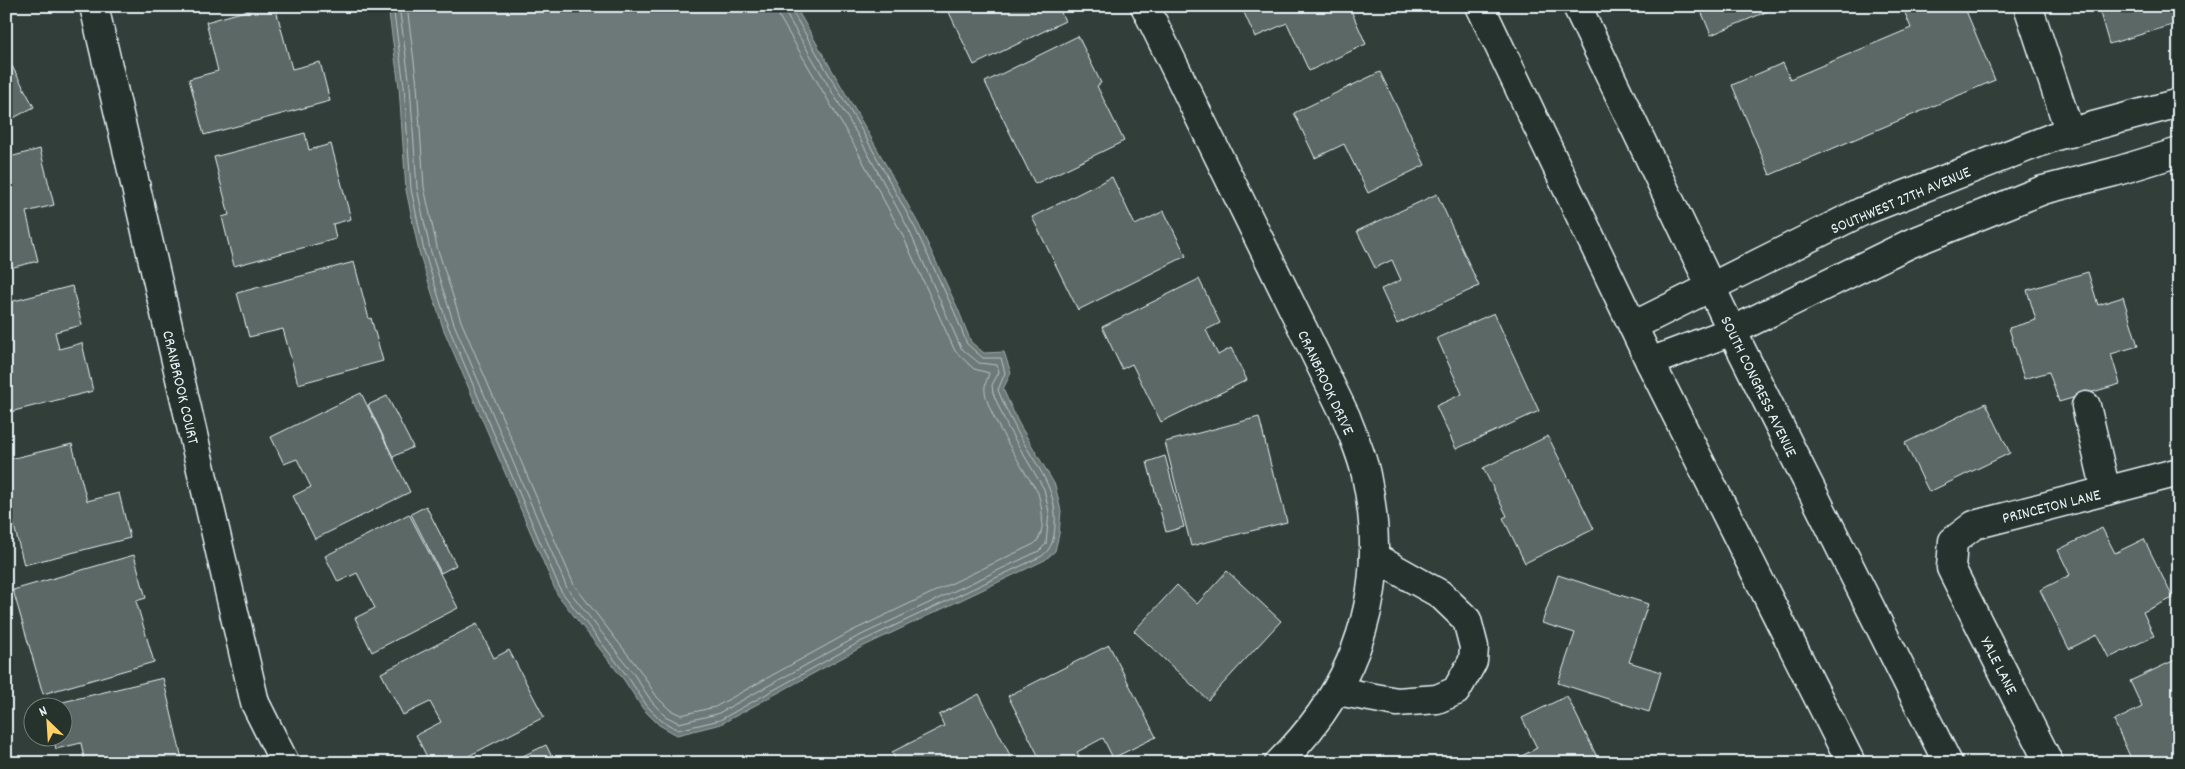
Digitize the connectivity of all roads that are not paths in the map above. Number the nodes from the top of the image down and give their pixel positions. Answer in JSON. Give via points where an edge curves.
{"nodes":[{"id":1,"x":94,"y":6,"type":"edge"},
{"id":2,"x":1145,"y":6,"type":"edge"},
{"id":3,"x":1480,"y":6,"type":"edge"},
{"id":4,"x":1578,"y":6,"type":"edge"},
{"id":5,"x":2028,"y":6,"type":"edge"},
{"id":6,"x":2179,"y":103,"type":"edge"},
{"id":7,"x":2070,"y":132,"type":"junction"},
{"id":8,"x":2179,"y":152,"type":"edge"},
{"id":9,"x":1711,"y":288,"type":"junction"},
{"id":10,"x":1633,"y":326,"type":"junction"},
{"id":11,"x":1732,"y":331,"type":"junction"},
{"id":12,"x":1650,"y":362,"type":"junction"},
{"id":13,"x":2086,"y":406,"type":"dead end"},
{"id":14,"x":2176,"y":479,"type":"edge"},
{"id":15,"x":2106,"y":491,"type":"junction"},
{"id":16,"x":1374,"y":557,"type":"junction"},
{"id":17,"x":1951,"y":568,"type":"joint"},
{"id":18,"x":1337,"y":691,"type":"junction"},
{"id":19,"x":285,"y":763,"type":"edge"},
{"id":20,"x":1279,"y":763,"type":"edge"},
{"id":21,"x":1851,"y":763,"type":"edge"},
{"id":22,"x":1948,"y":763,"type":"edge"},
{"id":23,"x":2049,"y":763,"type":"edge"}],
"edges":[{"from":1,"to":19,"type":"street","name":"CRANBROOK COURT","via":[[255,703]]},
{"from":2,"to":16,"type":"street","name":"CRANBROOK DRIVE","via":[[1346,417],[1366,473],[1375,529]]},
{"from":3,"to":10,"type":"street"},
{"from":4,"to":9,"type":"street","name":"SOUTH CONGRESS AVENUE"},
{"from":5,"to":7,"type":"street"},
{"from":6,"to":7,"type":"street","name":"SOUTHWEST 27TH AVENUE"},
{"from":7,"to":9,"type":"street","name":"SOUTHWEST 27TH AVENUE","via":[[1861,212]]},
{"from":8,"to":11,"type":"street","via":[[2043,190],[1910,244]]},
{"from":9,"to":10,"type":"street","name":"SOUTHWEST 27TH AVENUE"},
{"from":9,"to":11,"type":"street","name":"SOUTH CONGRESS AVENUE"},
{"from":10,"to":12,"type":"street"},
{"from":11,"to":12,"type":"street"},
{"from":11,"to":22,"type":"street","name":"SOUTH CONGRESS AVENUE"},
{"from":12,"to":21,"type":"street"},
{"from":13,"to":15,"type":"street"},
{"from":14,"to":15,"type":"street","name":"PRINCETON LANE"},
{"from":15,"to":17,"type":"street","name":"PRINCETON LANE","via":[[1974,525],[1953,541]]},
{"from":16,"to":18,"type":"street","name":"CRANBROOK DRIVE","via":[[1370,603],[1362,634]]},
{"from":16,"to":18,"type":"street","via":[[1440,594],[1467,620],[1474,647],[1473,661],[1456,691],[1437,699],[1397,702]]},
{"from":17,"to":23,"type":"street","name":"YALE LANE"},
{"from":18,"to":20,"type":"street","name":"CRANBROOK DRIVE","via":[[1300,742]]}]}
